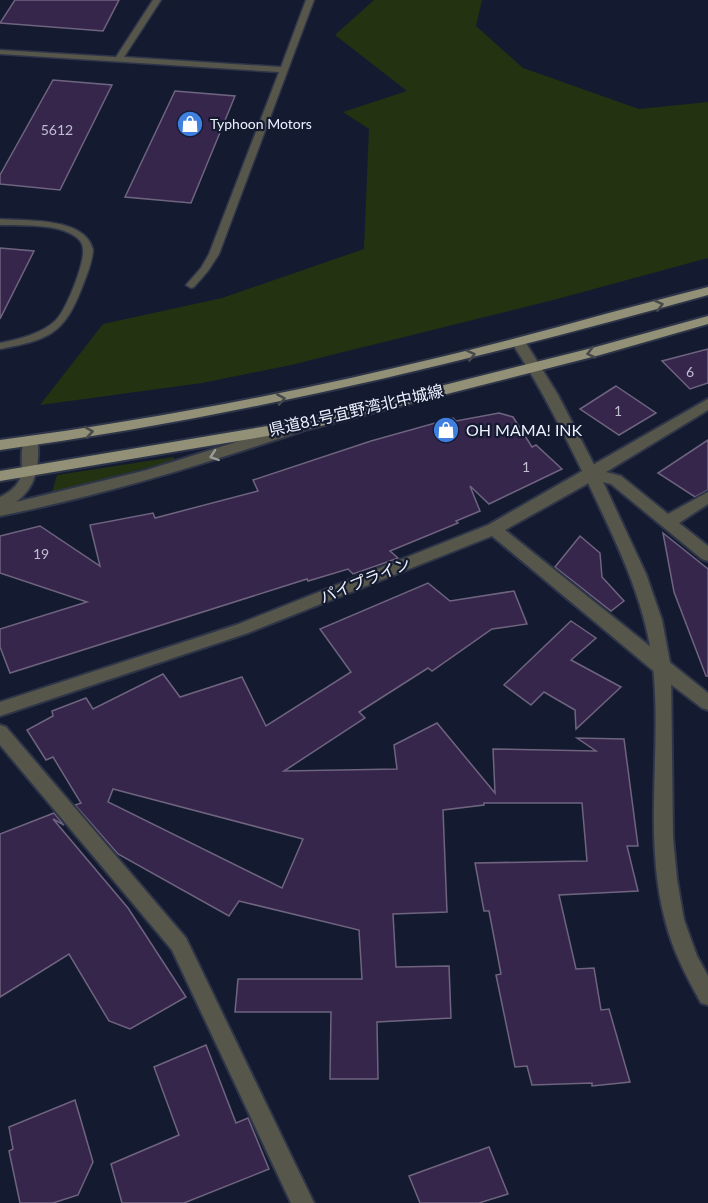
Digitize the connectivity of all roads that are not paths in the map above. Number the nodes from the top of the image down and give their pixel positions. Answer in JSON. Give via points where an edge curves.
{"nodes":[{"id":1,"x":157,"y":0,"type":"edge"},
{"id":2,"x":310,"y":0,"type":"edge"},
{"id":3,"x":0,"y":52,"type":"edge"},
{"id":4,"x":119,"y":59,"type":"junction"},
{"id":5,"x":284,"y":70,"type":"junction"},
{"id":6,"x":0,"y":222,"type":"edge"},
{"id":7,"x":191,"y":285,"type":"dead end"},
{"id":8,"x":708,"y":291,"type":"edge"},
{"id":9,"x":708,"y":320,"type":"edge"},
{"id":10,"x":519,"y":343,"type":"junction"},
{"id":11,"x":0,"y":346,"type":"edge"},
{"id":12,"x":535,"y":367,"type":"junction"},
{"id":13,"x":708,"y":404,"type":"edge"},
{"id":14,"x":309,"y":424,"type":"junction"},
{"id":15,"x":31,"y":441,"type":"junction"},
{"id":16,"x":0,"y":445,"type":"edge"},
{"id":17,"x":31,"y":472,"type":"junction"},
{"id":18,"x":592,"y":474,"type":"junction"},
{"id":19,"x":0,"y":476,"type":"edge"},
{"id":20,"x":708,"y":497,"type":"edge"},
{"id":21,"x":0,"y":504,"type":"edge"},
{"id":22,"x":0,"y":511,"type":"edge"},
{"id":23,"x":668,"y":522,"type":"junction"},
{"id":24,"x":494,"y":529,"type":"junction"},
{"id":25,"x":708,"y":555,"type":"edge"},
{"id":26,"x":662,"y":668,"type":"junction"},
{"id":27,"x":708,"y":703,"type":"edge"},
{"id":28,"x":0,"y":709,"type":"edge"},
{"id":29,"x":0,"y":732,"type":"edge"},
{"id":30,"x":708,"y":996,"type":"edge"},
{"id":31,"x":303,"y":1203,"type":"edge"}],
"edges":[{"from":1,"to":4,"type":"lane"},
{"from":2,"to":5,"type":"lane"},
{"from":3,"to":4,"type":"lane"},
{"from":4,"to":5,"type":"lane"},
{"from":5,"to":7,"type":"lane","via":[[214,254]]},
{"from":6,"to":11,"type":"lane","via":[[56,227],[76,233],[86,241],[89,252],[68,310],[59,322],[18,343]]},
{"from":10,"to":8,"type":"main road","name":"県道81号宜野湾北中城線","one_way":true},
{"from":9,"to":12,"type":"main road","name":"県道81号宜野湾北中城線","one_way":true},
{"from":10,"to":12,"type":"street"},
{"from":15,"to":10,"type":"main road","name":"県道81号宜野湾北中城線","one_way":true,"via":[[293,396]]},
{"from":12,"to":14,"type":"main road","name":"県道81号宜野湾北中城線"},
{"from":12,"to":18,"type":"street"},
{"from":13,"to":18,"type":"street","name":"パイプライン"},
{"from":14,"to":17,"type":"main road","name":"県道81号宜野湾北中城線"},
{"from":14,"to":22,"type":"street","one_way":true,"via":[[180,467]]},
{"from":15,"to":16,"type":"main road","name":"県道81号宜野湾北中城線"},
{"from":15,"to":17,"type":"street"},
{"from":17,"to":19,"type":"main road","name":"県道81号宜野湾北中城線"},
{"from":17,"to":21,"type":"street","via":[[27,483]]},
{"from":18,"to":23,"type":"street","via":[[616,480]]},
{"from":18,"to":24,"type":"street","name":"パイプライン"},
{"from":18,"to":26,"type":"street","via":[[645,591]]},
{"from":20,"to":23,"type":"street"},
{"from":23,"to":25,"type":"street"},
{"from":24,"to":26,"type":"street"},
{"from":24,"to":28,"type":"street","name":"パイプライン","via":[[242,628]]},
{"from":26,"to":27,"type":"street"},
{"from":26,"to":30,"type":"street","via":[[665,856],[670,899],[681,942]]},
{"from":29,"to":31,"type":"street","via":[[179,944]]}]}
